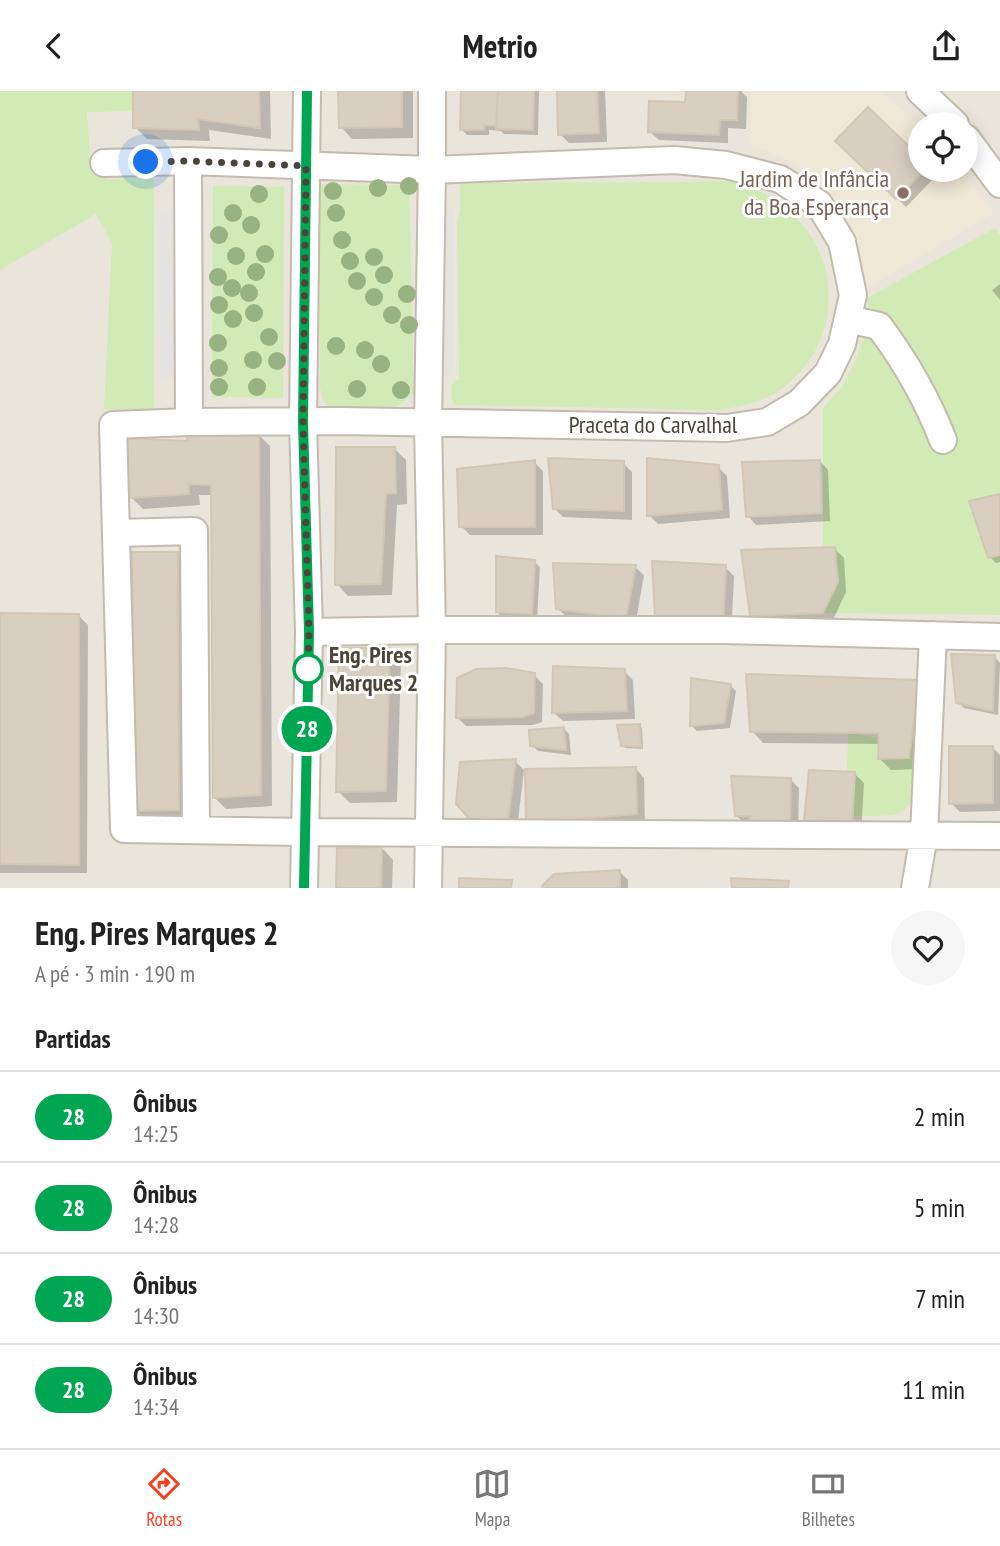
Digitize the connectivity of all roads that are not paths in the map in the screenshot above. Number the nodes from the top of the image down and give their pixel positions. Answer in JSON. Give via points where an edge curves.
{"nodes":[{"id":1,"x":307,"y":91,"type":"edge"},
{"id":2,"x":432,"y":91,"type":"edge"},
{"id":3,"x":920,"y":91,"type":"edge"},
{"id":4,"x":942,"y":112,"type":"edge"},
{"id":5,"x":978,"y":154,"type":"edge"},
{"id":6,"x":188,"y":161,"type":"junction"},
{"id":7,"x":104,"y":163,"type":"dead end"},
{"id":8,"x":306,"y":166,"type":"junction"},
{"id":9,"x":432,"y":170,"type":"junction"},
{"id":10,"x":1000,"y":184,"type":"edge"},
{"id":11,"x":848,"y":320,"type":"junction"},
{"id":12,"x":190,"y":422,"type":"junction"},
{"id":13,"x":303,"y":422,"type":"junction"},
{"id":14,"x":428,"y":423,"type":"junction"},
{"id":15,"x":943,"y":440,"type":"dead end"},
{"id":16,"x":116,"y":533,"type":"junction"},
{"id":17,"x":432,"y":630,"type":"junction"},
{"id":18,"x":309,"y":632,"type":"junction"},
{"id":19,"x":933,"y":635,"type":"junction"},
{"id":20,"x":1000,"y":637,"type":"edge"},
{"id":21,"x":196,"y":830,"type":"junction"},
{"id":22,"x":306,"y":832,"type":"junction"},
{"id":23,"x":429,"y":832,"type":"junction"},
{"id":24,"x":924,"y":835,"type":"junction"},
{"id":25,"x":1000,"y":836,"type":"edge"},
{"id":26,"x":304,"y":888,"type":"edge"},
{"id":27,"x":428,"y":888,"type":"edge"},
{"id":28,"x":915,"y":888,"type":"edge"}],
"edges":[{"from":1,"to":8,"type":"street"},
{"from":2,"to":9,"type":"street"},
{"from":3,"to":4,"type":"street"},
{"from":5,"to":10,"type":"street"},
{"from":6,"to":7,"type":"street","name":"Praceta do Carvalhal"},
{"from":6,"to":8,"type":"street","name":"Praceta do Carvalhal"},
{"from":6,"to":12,"type":"street"},
{"from":8,"to":9,"type":"street","name":"Praceta do Carvalhal"},
{"from":8,"to":13,"type":"street"},
{"from":9,"to":11,"type":"street","name":"Praceta do Carvalhal","via":[[674,160],[726,165],[780,179],[819,204],[842,242],[853,295]]},
{"from":9,"to":14,"type":"street"},
{"from":11,"to":14,"type":"street","name":"Praceta do Carvalhal","via":[[828,373],[799,403],[767,422],[727,428]]},
{"from":11,"to":15,"type":"street","via":[[880,326],[912,373]]},
{"from":12,"to":13,"type":"street","name":"Praceta do Carvalhal"},
{"from":12,"to":16,"type":"street","name":"Praceta do Carvalhal","via":[[113,425]]},
{"from":13,"to":14,"type":"street","name":"Praceta do Carvalhal"},
{"from":13,"to":18,"type":"street"},
{"from":14,"to":17,"type":"street"},
{"from":16,"to":21,"type":"street","via":[[124,829]]},
{"from":16,"to":21,"type":"street","via":[[194,531]]},
{"from":17,"to":18,"type":"street"},
{"from":17,"to":19,"type":"street"},
{"from":17,"to":23,"type":"street"},
{"from":18,"to":22,"type":"street"},
{"from":19,"to":20,"type":"street"},
{"from":19,"to":24,"type":"street"},
{"from":21,"to":22,"type":"street"},
{"from":22,"to":23,"type":"street"},
{"from":22,"to":26,"type":"street"},
{"from":23,"to":24,"type":"street"},
{"from":23,"to":27,"type":"street"},
{"from":24,"to":25,"type":"street"},
{"from":24,"to":28,"type":"street"}]}
